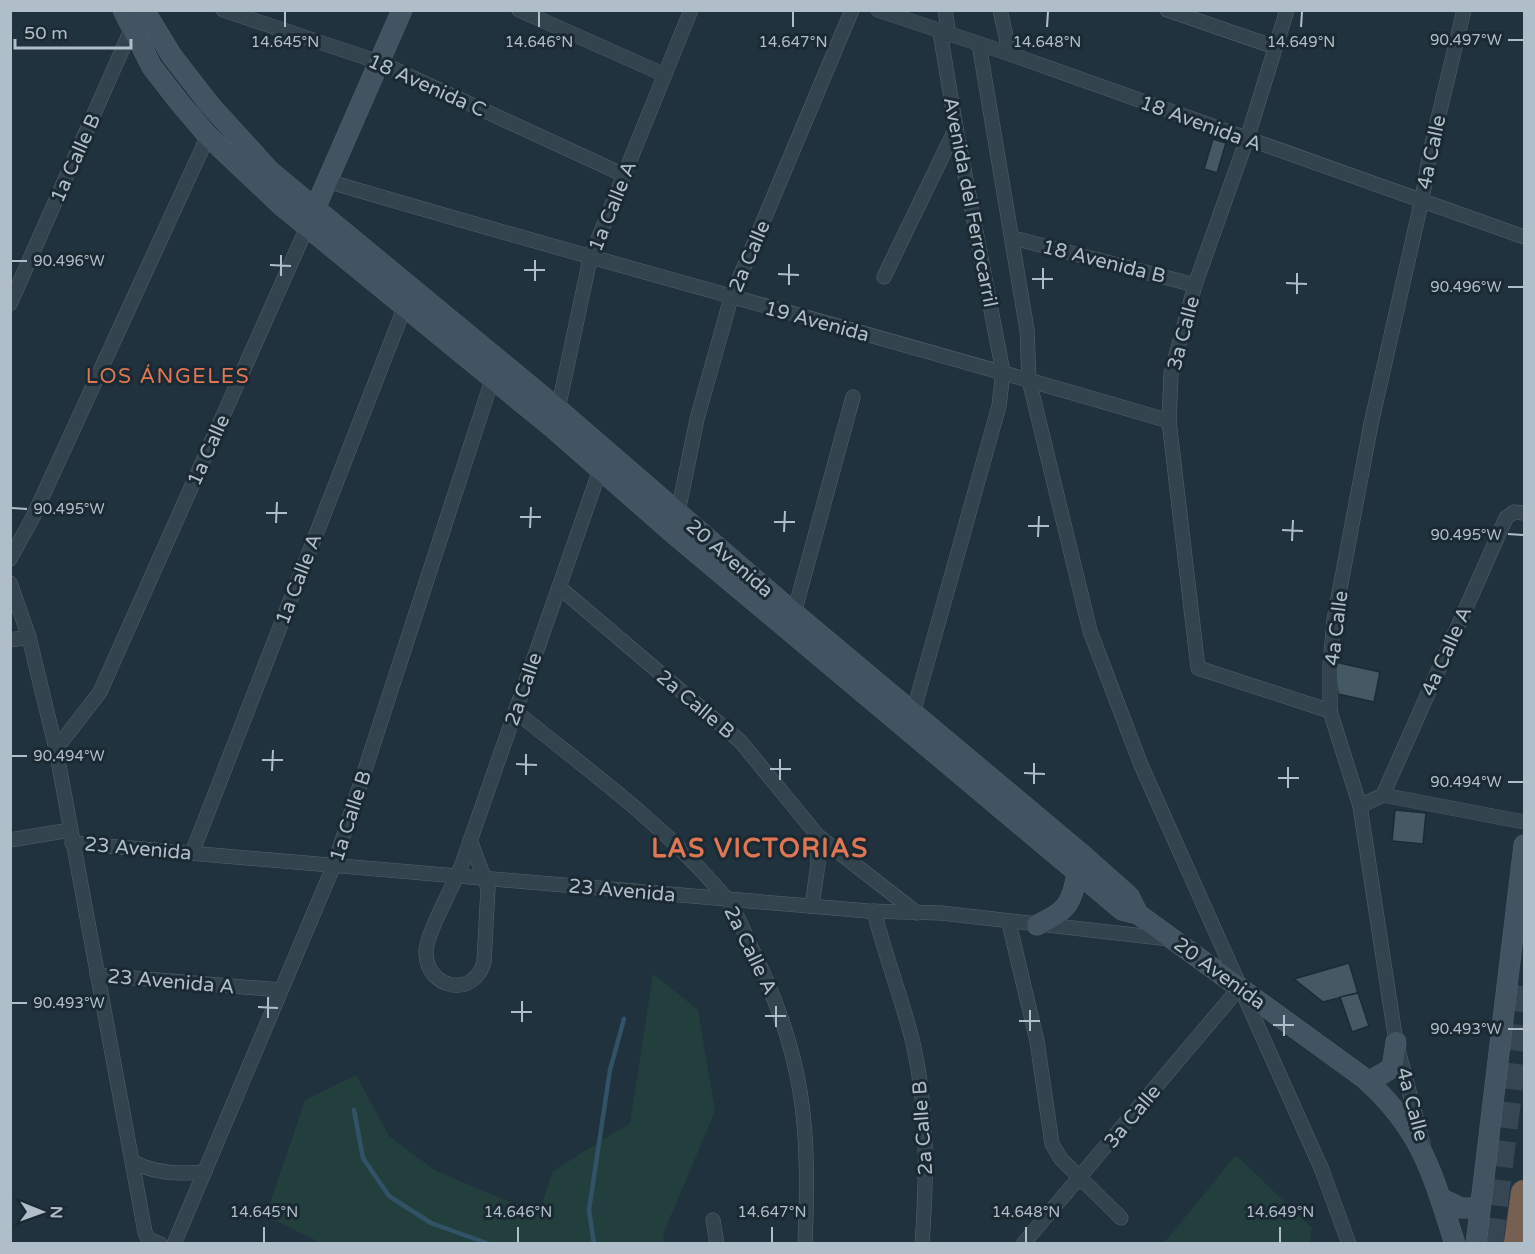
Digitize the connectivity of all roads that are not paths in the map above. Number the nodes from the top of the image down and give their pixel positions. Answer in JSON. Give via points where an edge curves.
{"nodes":[{"id":1,"x":123,"y":10,"type":"edge"},
{"id":2,"x":223,"y":10,"type":"edge"},
{"id":3,"x":402,"y":10,"type":"edge"},
{"id":4,"x":519,"y":10,"type":"edge"},
{"id":5,"x":691,"y":10,"type":"edge"},
{"id":6,"x":852,"y":10,"type":"edge"},
{"id":7,"x":878,"y":10,"type":"edge"},
{"id":8,"x":945,"y":10,"type":"edge"},
{"id":9,"x":1000,"y":10,"type":"edge"},
{"id":10,"x":1167,"y":10,"type":"edge"},
{"id":11,"x":1287,"y":10,"type":"edge"},
{"id":12,"x":1464,"y":10,"type":"edge"},
{"id":13,"x":146,"y":15,"type":"edge"},
{"id":14,"x":131,"y":30,"type":"junction"},
{"id":15,"x":945,"y":33,"type":"junction"},
{"id":16,"x":979,"y":44,"type":"junction"},
{"id":17,"x":1275,"y":47,"type":"junction"},
{"id":18,"x":1010,"y":54,"type":"junction"},
{"id":19,"x":379,"y":62,"type":"junction"},
{"id":20,"x":665,"y":75,"type":"junction"},
{"id":21,"x":956,"y":129,"type":"junction"},
{"id":22,"x":208,"y":136,"type":"junction"},
{"id":23,"x":1247,"y":139,"type":"junction"},
{"id":24,"x":624,"y":175,"type":"junction"},
{"id":25,"x":327,"y":181,"type":"junction"},
{"id":26,"x":1422,"y":199,"type":"junction"},
{"id":27,"x":311,"y":217,"type":"junction"},
{"id":28,"x":1524,"y":237,"type":"edge"},
{"id":29,"x":1013,"y":238,"type":"junction"},
{"id":30,"x":590,"y":259,"type":"junction"},
{"id":31,"x":884,"y":277,"type":"dead end"},
{"id":32,"x":1195,"y":285,"type":"junction"},
{"id":33,"x":731,"y":298,"type":"junction"},
{"id":34,"x":10,"y":304,"type":"edge"},
{"id":35,"x":405,"y":306,"type":"junction"},
{"id":36,"x":1003,"y":372,"type":"junction"},
{"id":37,"x":493,"y":377,"type":"junction"},
{"id":38,"x":1029,"y":380,"type":"junction"},
{"id":39,"x":853,"y":397,"type":"dead end"},
{"id":40,"x":558,"y":410,"type":"junction"},
{"id":41,"x":1169,"y":421,"type":"junction"},
{"id":42,"x":600,"y":470,"type":"junction"},
{"id":43,"x":678,"y":512,"type":"junction"},
{"id":44,"x":1519,"y":513,"type":"edge"},
{"id":45,"x":10,"y":559,"type":"edge"},
{"id":46,"x":10,"y":583,"type":"edge"},
{"id":47,"x":559,"y":587,"type":"junction"},
{"id":48,"x":794,"y":614,"type":"junction"},
{"id":49,"x":29,"y":637,"type":"junction"},
{"id":50,"x":10,"y":640,"type":"edge"},
{"id":51,"x":515,"y":711,"type":"junction"},
{"id":52,"x":1329,"y":711,"type":"junction"},
{"id":53,"x":911,"y":721,"type":"junction"},
{"id":54,"x":56,"y":749,"type":"junction"},
{"id":55,"x":1383,"y":795,"type":"junction"},
{"id":56,"x":1360,"y":806,"type":"junction"},
{"id":57,"x":1524,"y":822,"type":"edge"},
{"id":58,"x":71,"y":836,"type":"junction"},
{"id":59,"x":818,"y":836,"type":"junction"},
{"id":60,"x":10,"y":840,"type":"edge"},
{"id":61,"x":470,"y":840,"type":"junction"},
{"id":62,"x":1524,"y":845,"type":"edge"},
{"id":63,"x":192,"y":853,"type":"junction"},
{"id":64,"x":334,"y":865,"type":"junction"},
{"id":65,"x":1077,"y":872,"type":"junction"},
{"id":66,"x":458,"y":876,"type":"junction"},
{"id":67,"x":485,"y":878,"type":"junction"},
{"id":68,"x":728,"y":899,"type":"junction"},
{"id":69,"x":812,"y":906,"type":"junction"},
{"id":70,"x":874,"y":911,"type":"junction"},
{"id":71,"x":917,"y":913,"type":"junction"},
{"id":72,"x":1138,"y":914,"type":"junction"},
{"id":73,"x":1009,"y":923,"type":"junction"},
{"id":74,"x":1037,"y":925,"type":"junction"},
{"id":75,"x":1172,"y":939,"type":"junction"},
{"id":76,"x":97,"y":975,"type":"junction"},
{"id":77,"x":1240,"y":987,"type":"junction"},
{"id":78,"x":281,"y":990,"type":"junction"},
{"id":79,"x":1396,"y":1042,"type":"junction"},
{"id":80,"x":1368,"y":1082,"type":"junction"},
{"id":81,"x":1427,"y":1159,"type":"junction"},
{"id":82,"x":134,"y":1162,"type":"junction"},
{"id":83,"x":205,"y":1172,"type":"junction"},
{"id":84,"x":1080,"y":1177,"type":"junction"},
{"id":85,"x":1524,"y":1193,"type":"edge"},
{"id":86,"x":1440,"y":1198,"type":"junction"},
{"id":87,"x":1480,"y":1208,"type":"junction"},
{"id":88,"x":1122,"y":1218,"type":"dead end"},
{"id":89,"x":713,"y":1220,"type":"dead end"},
{"id":90,"x":154,"y":1241,"type":"edge"},
{"id":91,"x":174,"y":1244,"type":"edge"},
{"id":92,"x":717,"y":1244,"type":"edge"},
{"id":93,"x":805,"y":1244,"type":"edge"},
{"id":94,"x":922,"y":1244,"type":"edge"},
{"id":95,"x":1023,"y":1244,"type":"edge"},
{"id":96,"x":1349,"y":1244,"type":"edge"},
{"id":97,"x":1455,"y":1244,"type":"edge"},
{"id":98,"x":1476,"y":1244,"type":"edge"},
{"id":99,"x":1517,"y":1244,"type":"edge"}],
"edges":[{"from":1,"to":14,"type":"street"},
{"from":2,"to":19,"type":"street","name":"18 Avenida C"},
{"from":3,"to":19,"type":"street","name":"1a Calle"},
{"from":4,"to":20,"type":"street"},
{"from":5,"to":20,"type":"street","name":"1a Calle A"},
{"from":6,"to":33,"type":"street","name":"2a Calle"},
{"from":7,"to":15,"type":"street","name":"18 Avenida A"},
{"from":8,"to":15,"type":"street","name":"Avenida del Ferrocarril"},
{"from":9,"to":18,"type":"street"},
{"from":10,"to":17,"type":"street"},
{"from":11,"to":17,"type":"street","name":"3a Calle"},
{"from":12,"to":26,"type":"street","name":"4a Calle"},
{"from":13,"to":14,"type":"street"},
{"from":13,"to":27,"type":"street","via":[[210,105]]},
{"from":14,"to":22,"type":"street","via":[[152,67]]},
{"from":14,"to":34,"type":"street","name":"1a Calle B"},
{"from":15,"to":16,"type":"street","name":"18 Avenida A"},
{"from":15,"to":21,"type":"street","name":"Avenida del Ferrocarril"},
{"from":16,"to":18,"type":"street","name":"18 Avenida A"},
{"from":16,"to":29,"type":"street","name":"Avenida del Ferrocarril"},
{"from":17,"to":23,"type":"street","name":"3a Calle"},
{"from":18,"to":23,"type":"street","name":"18 Avenida A"},
{"from":19,"to":24,"type":"street","name":"18 Avenida C"},
{"from":19,"to":25,"type":"street","name":"1a Calle"},
{"from":20,"to":24,"type":"street","name":"1a Calle A"},
{"from":21,"to":31,"type":"street"},
{"from":21,"to":36,"type":"street","name":"Avenida del Ferrocarril"},
{"from":22,"to":27,"type":"street","via":[[283,207]]},
{"from":22,"to":45,"type":"street","via":[[33,517]]},
{"from":23,"to":26,"type":"street","name":"18 Avenida A"},
{"from":23,"to":32,"type":"street","name":"3a Calle"},
{"from":24,"to":30,"type":"street","name":"1a Calle A"},
{"from":25,"to":27,"type":"street","name":"1a Calle"},
{"from":25,"to":30,"type":"street","name":"19 Avenida"},
{"from":26,"to":28,"type":"street","name":"18 Avenida A"},
{"from":26,"to":52,"type":"street","name":"4a Calle","via":[[1371,424],[1334,620]]},
{"from":27,"to":35,"type":"street","name":"20 Avenida"},
{"from":27,"to":40,"type":"street","name":"20 Avenida"},
{"from":27,"to":54,"type":"street","name":"1a Calle","via":[[100,692]]},
{"from":29,"to":32,"type":"street","name":"18 Avenida B"},
{"from":29,"to":38,"type":"street","name":"Avenida del Ferrocarril","via":[[1028,330]]},
{"from":30,"to":33,"type":"street","name":"19 Avenida"},
{"from":30,"to":40,"type":"street","name":"1a Calle A"},
{"from":32,"to":41,"type":"street","name":"3a Calle","via":[[1170,374]]},
{"from":33,"to":36,"type":"street","name":"19 Avenida"},
{"from":33,"to":43,"type":"street","name":"2a Calle","via":[[700,408]]},
{"from":35,"to":37,"type":"street","name":"20 Avenida"},
{"from":35,"to":63,"type":"street","name":"1a Calle A"},
{"from":36,"to":38,"type":"street","name":"19 Avenida"},
{"from":36,"to":53,"type":"street","via":[[999,405]]},
{"from":37,"to":42,"type":"street","name":"20 Avenida"},
{"from":37,"to":64,"type":"street","name":"1a Calle B"},
{"from":38,"to":41,"type":"street","name":"19 Avenida"},
{"from":38,"to":77,"type":"street","name":"Avenida del Ferrocarril","via":[[1090,632],[1141,765]]},
{"from":39,"to":48,"type":"street"},
{"from":40,"to":43,"type":"street","name":"20 Avenida"},
{"from":41,"to":52,"type":"street","name":"3a Calle","via":[[1198,668]]},
{"from":42,"to":47,"type":"street","name":"2a Calle"},
{"from":42,"to":53,"type":"street","name":"20 Avenida","via":[[789,632]]},
{"from":43,"to":48,"type":"street","name":"20 Avenida"},
{"from":44,"to":55,"type":"street","name":"4a Calle A","via":[[1504,522]]},
{"from":46,"to":49,"type":"street","name":"23 Avenida"},
{"from":47,"to":51,"type":"street","name":"2a Calle"},
{"from":47,"to":59,"type":"street","name":"2a Calle B","via":[[741,742]]},
{"from":48,"to":53,"type":"street","name":"20 Avenida"},
{"from":49,"to":50,"type":"street"},
{"from":49,"to":54,"type":"street","name":"23 Avenida"},
{"from":51,"to":61,"type":"street","name":"2a Calle"},
{"from":51,"to":68,"type":"street","name":"2a Calle A","via":[[651,821]]},
{"from":52,"to":56,"type":"street","name":"4a Calle"},
{"from":53,"to":65,"type":"street","name":"20 Avenida"},
{"from":53,"to":72,"type":"street","name":"20 Avenida","via":[[1129,896]]},
{"from":54,"to":58,"type":"street","name":"23 Avenida"},
{"from":55,"to":56,"type":"street"},
{"from":55,"to":57,"type":"street"},
{"from":56,"to":79,"type":"street","name":"4a Calle"},
{"from":58,"to":60,"type":"street"},
{"from":58,"to":63,"type":"street","name":"23 Avenida"},
{"from":58,"to":76,"type":"street","name":"23 Avenida"},
{"from":59,"to":69,"type":"street"},
{"from":59,"to":71,"type":"street","name":"2a Calle B"},
{"from":61,"to":66,"type":"street","name":"2a Calle"},
{"from":61,"to":67,"type":"street","name":"2a Calle"},
{"from":62,"to":87,"type":"street"},
{"from":63,"to":64,"type":"street","name":"23 Avenida"},
{"from":64,"to":66,"type":"street","name":"23 Avenida"},
{"from":64,"to":78,"type":"street","name":"1a Calle B"},
{"from":65,"to":72,"type":"street","name":"20 Avenida","via":[[1122,909]]},
{"from":65,"to":74,"type":"street","via":[[1074,895],[1059,915]]},
{"from":66,"to":67,"type":"street","name":"23 Avenida"},
{"from":66,"to":67,"type":"street","name":"2a Calle","via":[[426,950],[429,970],[435,979],[456,986],[472,982],[482,971],[488,896]]},
{"from":67,"to":68,"type":"street","name":"23 Avenida"},
{"from":68,"to":69,"type":"street","name":"23 Avenida"},
{"from":68,"to":93,"type":"street","name":"2a Calle A","via":[[772,993],[797,1065],[808,1154]]},
{"from":69,"to":70,"type":"street","name":"23 Avenida"},
{"from":70,"to":71,"type":"street","name":"23 Avenida"},
{"from":70,"to":94,"type":"street","name":"2a Calle B","via":[[919,1076],[926,1191]]},
{"from":71,"to":73,"type":"street","name":"23 Avenida"},
{"from":72,"to":75,"type":"street","name":"20 Avenida"},
{"from":73,"to":74,"type":"street","name":"23 Avenida"},
{"from":73,"to":84,"type":"street","via":[[1037,1041],[1049,1135],[1056,1154]]},
{"from":74,"to":75,"type":"street","name":"23 Avenida"},
{"from":75,"to":77,"type":"street","name":"20 Avenida"},
{"from":76,"to":78,"type":"street","name":"23 Avenida A"},
{"from":76,"to":82,"type":"street","name":"23 Avenida"},
{"from":77,"to":80,"type":"street","name":"20 Avenida"},
{"from":77,"to":84,"type":"street","name":"3a Calle"},
{"from":77,"to":96,"type":"street","name":"Avenida del Ferrocarril","via":[[1334,1197]]},
{"from":78,"to":83,"type":"street","name":"1a Calle B"},
{"from":79,"to":80,"type":"street","via":[[1392,1068]]},
{"from":79,"to":81,"type":"street","name":"4a Calle"},
{"from":80,"to":81,"type":"street","name":"20 Avenida","via":[[1390,1102]]},
{"from":81,"to":86,"type":"street","name":"4a Calle"},
{"from":82,"to":83,"type":"street","via":[[149,1170]]},
{"from":82,"to":90,"type":"street","name":"23 Avenida"},
{"from":83,"to":91,"type":"street","name":"1a Calle B"},
{"from":84,"to":88,"type":"street"},
{"from":84,"to":95,"type":"street","name":"3a Calle"},
{"from":85,"to":99,"type":"highway"},
{"from":86,"to":87,"type":"street","via":[[1461,1208]]},
{"from":86,"to":97,"type":"street","name":"4a Calle"},
{"from":87,"to":98,"type":"street"},
{"from":89,"to":92,"type":"street"}]}
